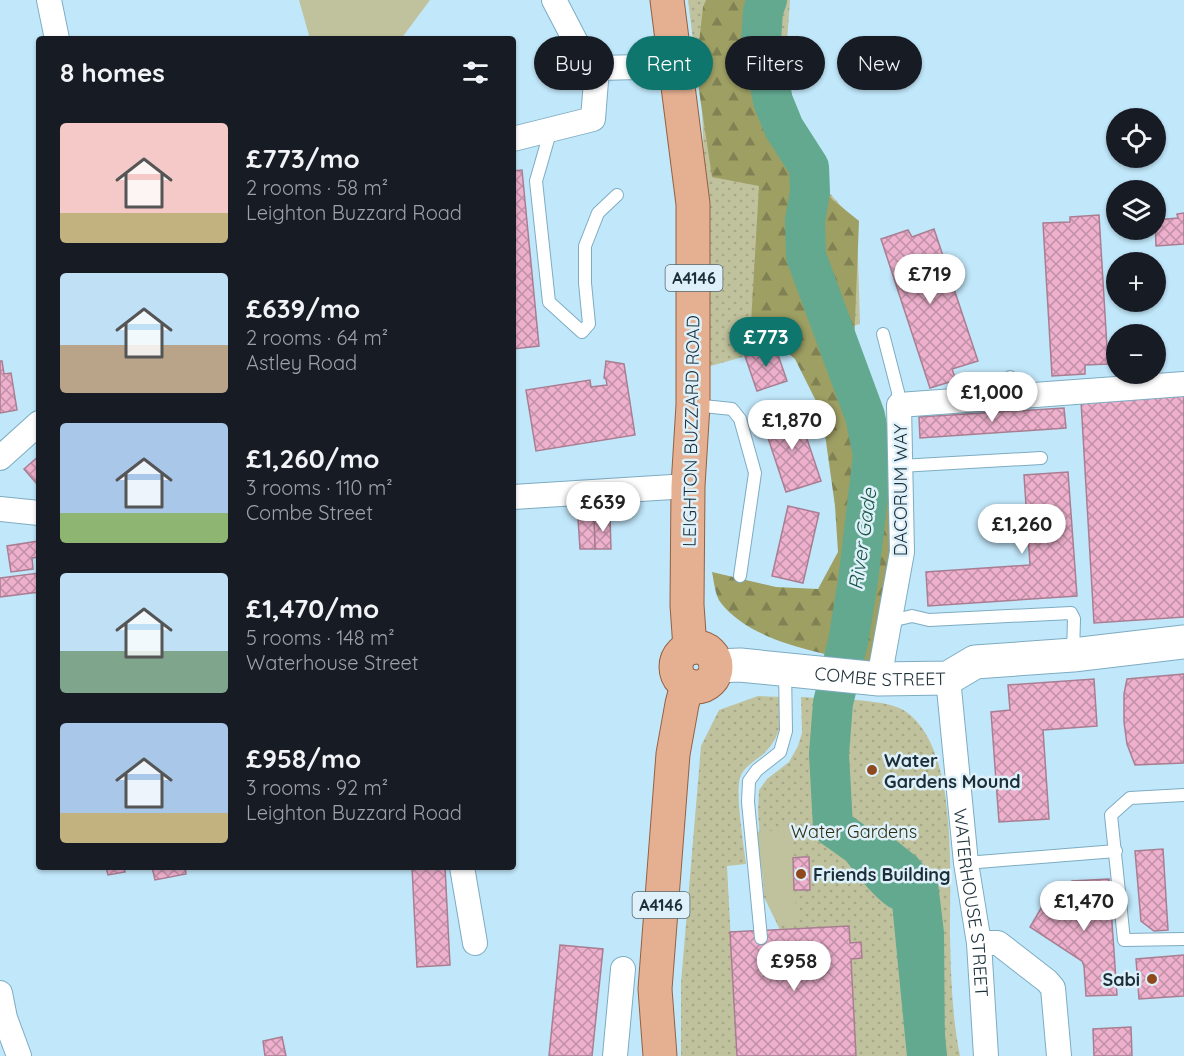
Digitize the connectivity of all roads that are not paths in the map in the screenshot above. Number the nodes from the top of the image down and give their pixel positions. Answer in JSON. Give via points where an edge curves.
{"nodes":[{"id":1,"x":49,"y":0,"type":"edge"},
{"id":2,"x":554,"y":0,"type":"edge"},
{"id":3,"x":667,"y":0,"type":"edge"},
{"id":4,"x":56,"y":36,"type":"edge"},
{"id":5,"x":572,"y":36,"type":"edge"},
{"id":6,"x":673,"y":36,"type":"edge"},
{"id":7,"x":595,"y":90,"type":"edge"},
{"id":8,"x":680,"y":90,"type":"edge"},
{"id":9,"x":551,"y":129,"type":"junction"},
{"id":10,"x":516,"y":138,"type":"edge"},
{"id":11,"x":617,"y":195,"type":"dead end"},
{"id":12,"x":883,"y":334,"type":"dead end"},
{"id":13,"x":1106,"y":382,"type":"edge"},
{"id":14,"x":1166,"y":383,"type":"edge"},
{"id":15,"x":1184,"y":384,"type":"edge"},
{"id":16,"x":693,"y":405,"type":"junction"},
{"id":17,"x":899,"y":405,"type":"junction"},
{"id":18,"x":36,"y":426,"type":"edge"},
{"id":19,"x":0,"y":458,"type":"edge"},
{"id":20,"x":1041,"y":458,"type":"dead end"},
{"id":21,"x":900,"y":466,"type":"junction"},
{"id":22,"x":688,"y":486,"type":"junction"},
{"id":23,"x":516,"y":497,"type":"edge"},
{"id":24,"x":0,"y":509,"type":"edge"},
{"id":25,"x":36,"y":513,"type":"edge"},
{"id":26,"x":740,"y":576,"type":"dead end"},
{"id":27,"x":891,"y":621,"type":"junction"},
{"id":28,"x":1184,"y":642,"type":"edge"},
{"id":29,"x":1073,"y":655,"type":"junction"},
{"id":30,"x":703,"y":657,"type":"junction"},
{"id":31,"x":796,"y":670,"type":"junction"},
{"id":32,"x":872,"y":678,"type":"junction"},
{"id":33,"x":948,"y":678,"type":"junction"},
{"id":34,"x":1184,"y":795,"type":"edge"},
{"id":35,"x":1116,"y":851,"type":"junction"},
{"id":36,"x":966,"y":863,"type":"junction"},
{"id":37,"x":463,"y":870,"type":"edge"},
{"id":38,"x":760,"y":938,"type":"dead end"},
{"id":39,"x":1184,"y":939,"type":"edge"},
{"id":40,"x":475,"y":943,"type":"dead end"},
{"id":41,"x":979,"y":943,"type":"junction"},
{"id":42,"x":623,"y":969,"type":"dead end"},
{"id":43,"x":0,"y":993,"type":"edge"},
{"id":44,"x":19,"y":1056,"type":"edge"},
{"id":45,"x":615,"y":1056,"type":"edge"},
{"id":46,"x":660,"y":1056,"type":"edge"},
{"id":47,"x":986,"y":1056,"type":"edge"},
{"id":48,"x":1059,"y":1056,"type":"edge"}],
"edges":[{"from":1,"to":4,"type":"street"},
{"from":2,"to":5,"type":"street"},
{"from":3,"to":6,"type":"main road","name":"LEIGHTON BUZZARD ROAD","number":"A4146"},
{"from":7,"to":9,"type":"street","via":[[593,119]]},
{"from":8,"to":16,"type":"main road","name":"LEIGHTON BUZZARD ROAD","number":"A4146","via":[[693,204]]},
{"from":9,"to":10,"type":"street"},
{"from":9,"to":11,"type":"lane","via":[[536,181],[549,302],[582,332],[589,324],[585,246],[598,213]]},
{"from":12,"to":17,"type":"lane"},
{"from":13,"to":17,"type":"street","name":"DACORUM WAY","via":[[1004,390]]},
{"from":14,"to":15,"type":"street","name":"DACORUM WAY"},
{"from":16,"to":22,"type":"main road","name":"LEIGHTON BUZZARD ROAD","number":"A4146"},
{"from":16,"to":26,"type":"lane","via":[[732,409],[740,419],[752,462],[755,473]]},
{"from":17,"to":21,"type":"street","name":"DACORUM WAY"},
{"from":18,"to":19,"type":"street"},
{"from":20,"to":21,"type":"lane"},
{"from":21,"to":27,"type":"street","name":"DACORUM WAY","via":[[902,552]]},
{"from":22,"to":23,"type":"street"},
{"from":22,"to":30,"type":"main road","name":"LEIGHTON BUZZARD ROAD","number":"A4146","via":[[687,605]]},
{"from":24,"to":25,"type":"street"},
{"from":27,"to":29,"type":"lane","via":[[912,616],[929,620],[1071,613]]},
{"from":27,"to":32,"type":"street","name":"DACORUM WAY"},
{"from":28,"to":29,"type":"street","name":"COMBE STREET"},
{"from":29,"to":33,"type":"street","name":"COMBE STREET","via":[[975,662]]},
{"from":30,"to":31,"type":"street","name":"COMBE STREET"},
{"from":30,"to":46,"type":"main road","number":"A4146","via":[[684,651],[676,662],[678,676],[687,685],[673,754],[655,989]]},
{"from":31,"to":32,"type":"street","name":"COMBE STREET"},
{"from":31,"to":38,"type":"lane","via":[[780,752],[749,782]]},
{"from":32,"to":33,"type":"street","name":"COMBE STREET"},
{"from":33,"to":36,"type":"street","name":"WATERHOUSE STREET"},
{"from":34,"to":35,"type":"lane","via":[[1130,798],[1111,815]]},
{"from":35,"to":36,"type":"lane"},
{"from":35,"to":39,"type":"lane","via":[[1124,940]]},
{"from":36,"to":41,"type":"street","name":"WATERHOUSE STREET"},
{"from":37,"to":40,"type":"street"},
{"from":41,"to":47,"type":"street","name":"WATERHOUSE STREET"},
{"from":41,"to":48,"type":"street","via":[[998,943],[1053,988]]},
{"from":42,"to":45,"type":"street"},
{"from":43,"to":44,"type":"street"}]}
